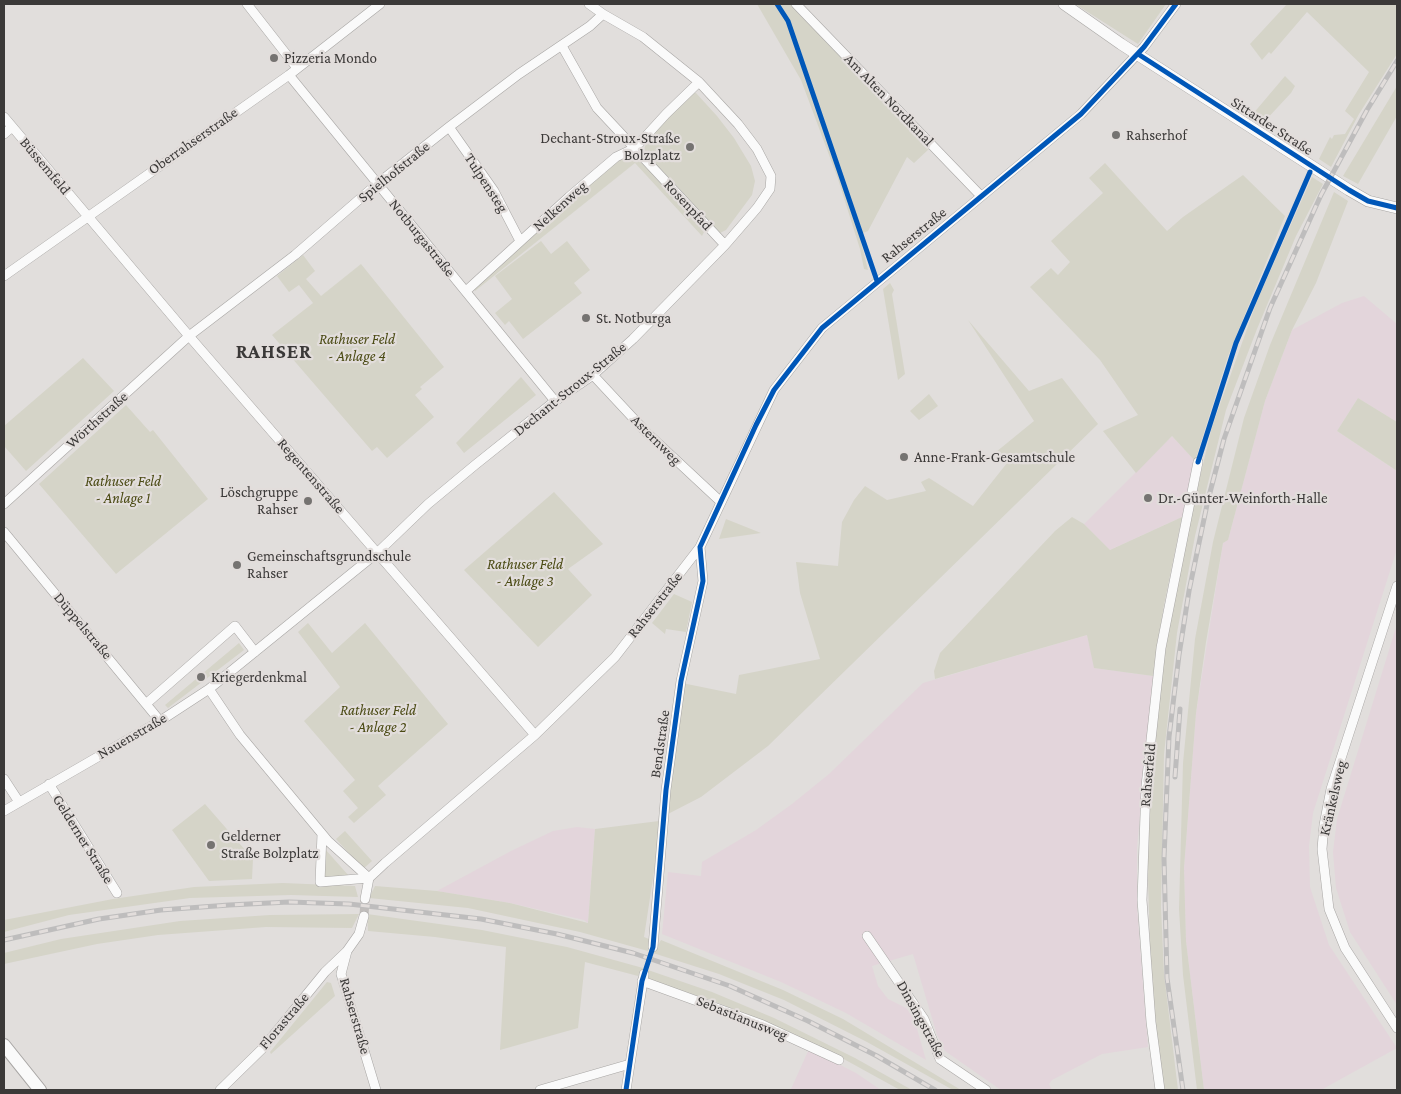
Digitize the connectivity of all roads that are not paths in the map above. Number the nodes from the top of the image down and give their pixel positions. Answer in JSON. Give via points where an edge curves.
{"nodes":[{"id":1,"x":246,"y":4,"type":"edge"},
{"id":2,"x":380,"y":4,"type":"edge"},
{"id":3,"x":589,"y":4,"type":"edge"},
{"id":4,"x":797,"y":4,"type":"edge"},
{"id":5,"x":1064,"y":4,"type":"edge"},
{"id":6,"x":1176,"y":4,"type":"edge"},
{"id":7,"x":603,"y":14,"type":"junction"},
{"id":8,"x":562,"y":46,"type":"junction"},
{"id":9,"x":1138,"y":54,"type":"junction"},
{"id":10,"x":297,"y":68,"type":"junction"},
{"id":11,"x":289,"y":75,"type":"junction"},
{"id":12,"x":699,"y":82,"type":"junction"},
{"id":13,"x":4,"y":117,"type":"edge"},
{"id":14,"x":12,"y":127,"type":"junction"},
{"id":15,"x":449,"y":127,"type":"junction"},
{"id":16,"x":4,"y":134,"type":"edge"},
{"id":17,"x":635,"y":148,"type":"junction"},
{"id":18,"x":377,"y":184,"type":"junction"},
{"id":19,"x":981,"y":196,"type":"junction"},
{"id":20,"x":1397,"y":208,"type":"edge"},
{"id":21,"x":87,"y":216,"type":"junction"},
{"id":22,"x":520,"y":241,"type":"junction"},
{"id":23,"x":725,"y":245,"type":"junction"},
{"id":24,"x":4,"y":276,"type":"edge"},
{"id":25,"x":466,"y":291,"type":"junction"},
{"id":26,"x":190,"y":336,"type":"junction"},
{"id":27,"x":593,"y":375,"type":"junction"},
{"id":28,"x":555,"y":401,"type":"junction"},
{"id":29,"x":1198,"y":462,"type":"dead end"},
{"id":30,"x":721,"y":502,"type":"junction"},
{"id":31,"x":4,"y":504,"type":"edge"},
{"id":32,"x":4,"y":532,"type":"edge"},
{"id":33,"x":700,"y":547,"type":"junction"},
{"id":34,"x":378,"y":552,"type":"junction"},
{"id":35,"x":1397,"y":586,"type":"edge"},
{"id":36,"x":255,"y":652,"type":"junction"},
{"id":37,"x":209,"y":689,"type":"junction"},
{"id":38,"x":147,"y":702,"type":"junction"},
{"id":39,"x":160,"y":721,"type":"junction"},
{"id":40,"x":535,"y":735,"type":"junction"},
{"id":41,"x":4,"y":779,"type":"edge"},
{"id":42,"x":49,"y":784,"type":"junction"},
{"id":43,"x":19,"y":802,"type":"junction"},
{"id":44,"x":4,"y":811,"type":"edge"},
{"id":45,"x":322,"y":834,"type":"junction"},
{"id":46,"x":369,"y":878,"type":"junction"},
{"id":47,"x":117,"y":893,"type":"dead end"},
{"id":48,"x":365,"y":899,"type":"tunnel mouth"},
{"id":49,"x":364,"y":916,"type":"tunnel mouth"},
{"id":50,"x":867,"y":936,"type":"dead end"},
{"id":51,"x":652,"y":947,"type":"dead end"},
{"id":52,"x":347,"y":951,"type":"junction"},
{"id":53,"x":1397,"y":1028,"type":"edge"},
{"id":54,"x":4,"y":1045,"type":"edge"},
{"id":55,"x":839,"y":1060,"type":"dead end"},
{"id":56,"x":630,"y":1064,"type":"junction"},
{"id":57,"x":223,"y":1089,"type":"edge"},
{"id":58,"x":40,"y":1090,"type":"edge"},
{"id":59,"x":376,"y":1090,"type":"edge"},
{"id":60,"x":540,"y":1090,"type":"edge"},
{"id":61,"x":626,"y":1090,"type":"edge"},
{"id":62,"x":986,"y":1090,"type":"edge"},
{"id":63,"x":1160,"y":1090,"type":"edge"}],
"edges":[{"from":1,"to":10,"type":"street"},
{"from":2,"to":10,"type":"street","name":"Oberrahserstraße"},
{"from":3,"to":7,"type":"street","name":"Dechant-Stroux-Straße"},
{"from":4,"to":19,"type":"street","name":"Am Alten Nordkanal"},
{"from":5,"to":9,"type":"street","name":"Sittarder Straße"},
{"from":6,"to":9,"type":"street","name":"Rahserstraße"},
{"from":7,"to":8,"type":"street","name":"Spielhofstraße"},
{"from":7,"to":12,"type":"street","name":"Dechant-Stroux-Straße","via":[[643,37]]},
{"from":8,"to":15,"type":"street","name":"Spielhofstraße"},
{"from":8,"to":17,"type":"street","name":"Rosenpfad","via":[[597,108]]},
{"from":9,"to":19,"type":"street","name":"Rahserstraße","via":[[1081,114]]},
{"from":9,"to":20,"type":"street","name":"Sittarder Straße","via":[[1349,190],[1368,201]]},
{"from":10,"to":11,"type":"street","name":"Oberrahserstraße"},
{"from":11,"to":18,"type":"street","name":"Notburgastraße"},
{"from":11,"to":21,"type":"street","name":"Oberrahserstraße"},
{"from":12,"to":17,"type":"street","name":"Nelkenweg"},
{"from":12,"to":23,"type":"street","name":"Dechant-Stroux-Straße","via":[[738,124],[757,149],[771,176],[770,189]]},
{"from":13,"to":14,"type":"street","name":"Büssemfeld"},
{"from":14,"to":16,"type":"street"},
{"from":14,"to":21,"type":"street","name":"Büssemfeld"},
{"from":15,"to":18,"type":"street","name":"Spielhofstraße"},
{"from":15,"to":22,"type":"street","name":"Tulpensteg","via":[[494,191]]},
{"from":17,"to":22,"type":"street","name":"Nelkenweg","via":[[616,157]]},
{"from":17,"to":23,"type":"street","name":"Rosenpfad"},
{"from":18,"to":25,"type":"street","name":"Notburgastraße"},
{"from":18,"to":26,"type":"street","name":"Spielhofstraße","via":[[295,255]]},
{"from":19,"to":30,"type":"street","name":"Rahserstraße","via":[[822,328],[774,390]]},
{"from":21,"to":24,"type":"street","name":"Oberrahserstraße"},
{"from":21,"to":26,"type":"street","name":"Regentenstraße"},
{"from":22,"to":25,"type":"street","name":"Nelkenweg"},
{"from":23,"to":27,"type":"street","name":"Dechant-Stroux-Straße"},
{"from":25,"to":28,"type":"street","name":"Notburgastraße"},
{"from":26,"to":31,"type":"street","name":"Wörthstraße"},
{"from":26,"to":34,"type":"street","name":"Regentenstraße"},
{"from":27,"to":28,"type":"street","name":"Dechant-Stroux-Straße"},
{"from":27,"to":30,"type":"street","name":"Asternweg","via":[[647,433]]},
{"from":28,"to":34,"type":"street","name":"Dechant-Stroux-Straße","via":[[434,498]]},
{"from":29,"to":63,"type":"street","name":"Rahserfeld","via":[[1161,648],[1146,786],[1142,900],[1151,1022]]},
{"from":30,"to":33,"type":"street","name":"Rahserstraße"},
{"from":32,"to":38,"type":"street","name":"Düppelstraße"},
{"from":33,"to":40,"type":"street","name":"Rahserstraße","via":[[615,657]]},
{"from":33,"to":51,"type":"street","name":"Bendstraße","via":[[703,581],[681,681],[666,790]]},
{"from":34,"to":36,"type":"street","name":"Nauenstraße"},
{"from":34,"to":40,"type":"street","name":"Regentenstraße"},
{"from":35,"to":53,"type":"street","name":"Kränkelsweg","via":[[1332,789],[1322,849],[1329,909],[1345,948]]},
{"from":36,"to":37,"type":"street","name":"Nauenstraße"},
{"from":36,"to":38,"type":"street","name":"Nauenstraße","via":[[235,626]]},
{"from":37,"to":39,"type":"street","name":"Nauenstraße"},
{"from":37,"to":45,"type":"street","via":[[240,736]]},
{"from":38,"to":39,"type":"street","name":"Düppelstraße"},
{"from":39,"to":42,"type":"street","name":"Nauenstraße"},
{"from":40,"to":46,"type":"street","name":"Rahserstraße"},
{"from":41,"to":43,"type":"street"},
{"from":42,"to":43,"type":"street","name":"Nauenstraße"},
{"from":42,"to":47,"type":"street","name":"Gelderner Straße"},
{"from":43,"to":44,"type":"street","name":"Nauenstraße"},
{"from":45,"to":46,"type":"street"},
{"from":45,"to":46,"type":"street","via":[[320,882]]},
{"from":46,"to":48,"type":"street"},
{"from":49,"to":52,"type":"street","name":"Rahserstraße","via":[[359,934]]},
{"from":50,"to":62,"type":"street","name":"Dinsingstraße","via":[[924,1018],[940,1059]]},
{"from":52,"to":57,"type":"street","name":"Florastraße"},
{"from":52,"to":59,"type":"street","name":"Rahserstraße","via":[[341,974]]},
{"from":54,"to":58,"type":"main road"},
{"from":55,"to":56,"type":"street","name":"Sebastianusweg","via":[[764,1025],[643,978]]},
{"from":56,"to":60,"type":"street"},
{"from":56,"to":61,"type":"street"}]}
